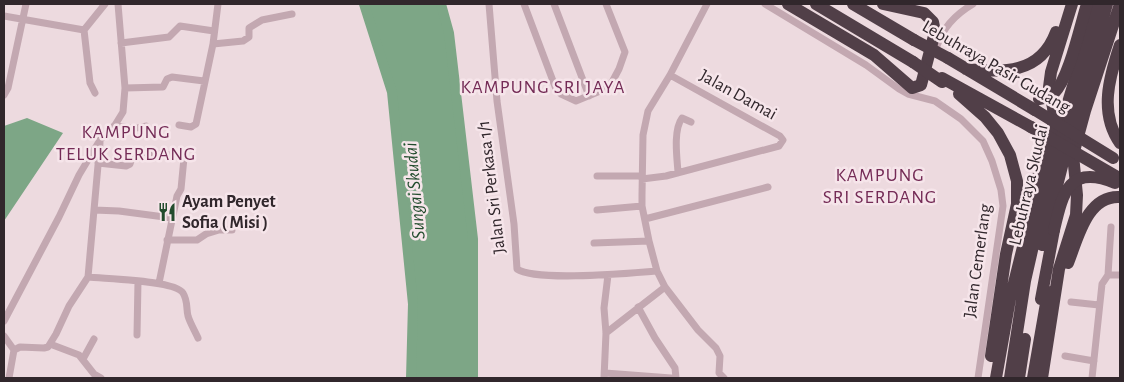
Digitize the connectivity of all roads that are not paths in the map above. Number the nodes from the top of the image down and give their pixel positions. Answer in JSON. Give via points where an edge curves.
{"nodes":[{"id":1,"x":26,"y":4,"type":"edge"},
{"id":2,"x":105,"y":4,"type":"edge"},
{"id":3,"x":118,"y":4,"type":"edge"},
{"id":4,"x":218,"y":4,"type":"edge"},
{"id":5,"x":489,"y":4,"type":"edge"},
{"id":6,"x":524,"y":4,"type":"edge"},
{"id":7,"x":554,"y":4,"type":"edge"},
{"id":8,"x":606,"y":4,"type":"edge"},
{"id":9,"x":707,"y":4,"type":"edge"},
{"id":10,"x":765,"y":4,"type":"edge"},
{"id":11,"x":788,"y":4,"type":"edge"},
{"id":12,"x":816,"y":4,"type":"edge"},
{"id":13,"x":853,"y":4,"type":"edge"},
{"id":14,"x":883,"y":4,"type":"edge"},
{"id":15,"x":973,"y":4,"type":"edge"},
{"id":16,"x":1065,"y":4,"type":"edge"},
{"id":17,"x":1072,"y":4,"type":"edge"},
{"id":18,"x":1083,"y":4,"type":"edge"},
{"id":19,"x":1087,"y":4,"type":"edge"},
{"id":20,"x":1098,"y":4,"type":"edge"},
{"id":21,"x":1107,"y":4,"type":"edge"},
{"id":22,"x":1120,"y":4,"type":"edge"},
{"id":23,"x":292,"y":14,"type":"dead end"},
{"id":24,"x":4,"y":16,"type":"edge"},
{"id":25,"x":23,"y":20,"type":"junction"},
{"id":26,"x":84,"y":30,"type":"junction"},
{"id":27,"x":214,"y":31,"type":"junction"},
{"id":28,"x":121,"y":42,"type":"junction"},
{"id":29,"x":213,"y":44,"type":"junction"},
{"id":30,"x":1120,"y":44,"type":"edge"},
{"id":31,"x":966,"y":69,"type":"junction"},
{"id":32,"x":670,"y":75,"type":"junction"},
{"id":33,"x":942,"y":80,"type":"junction"},
{"id":34,"x":204,"y":81,"type":"junction"},
{"id":35,"x":125,"y":88,"type":"junction"},
{"id":36,"x":95,"y":92,"type":"dead end"},
{"id":37,"x":959,"y":94,"type":"junction"},
{"id":38,"x":4,"y":95,"type":"edge"},
{"id":39,"x":589,"y":96,"type":"junction"},
{"id":40,"x":924,"y":97,"type":"junction"},
{"id":41,"x":1037,"y":104,"type":"junction"},
{"id":42,"x":692,"y":122,"type":"dead end"},
{"id":43,"x":179,"y":124,"type":"dead end"},
{"id":44,"x":115,"y":125,"type":"junction"},
{"id":45,"x":146,"y":126,"type":"dead end"},
{"id":46,"x":1059,"y":132,"type":"junction"},
{"id":47,"x":100,"y":140,"type":"junction"},
{"id":48,"x":1068,"y":142,"type":"junction"},
{"id":49,"x":1120,"y":144,"type":"edge"},
{"id":50,"x":1117,"y":160,"type":"edge"},
{"id":51,"x":98,"y":163,"type":"junction"},
{"id":52,"x":678,"y":172,"type":"junction"},
{"id":53,"x":597,"y":176,"type":"dead end"},
{"id":54,"x":642,"y":177,"type":"junction"},
{"id":55,"x":1119,"y":182,"type":"edge"},
{"id":56,"x":768,"y":187,"type":"dead end"},
{"id":57,"x":1120,"y":197,"type":"edge"},
{"id":58,"x":642,"y":206,"type":"junction"},
{"id":59,"x":94,"y":210,"type":"junction"},
{"id":60,"x":597,"y":210,"type":"dead end"},
{"id":61,"x":172,"y":218,"type":"junction"},
{"id":62,"x":645,"y":220,"type":"junction"},
{"id":63,"x":1111,"y":227,"type":"dead end"},
{"id":64,"x":232,"y":230,"type":"dead end"},
{"id":65,"x":167,"y":240,"type":"junction"},
{"id":66,"x":649,"y":241,"type":"junction"},
{"id":67,"x":594,"y":243,"type":"dead end"},
{"id":68,"x":1020,"y":245,"type":"junction"},
{"id":69,"x":657,"y":271,"type":"junction"},
{"id":70,"x":608,"y":275,"type":"junction"},
{"id":71,"x":1120,"y":275,"type":"edge"},
{"id":72,"x":88,"y":277,"type":"junction"},
{"id":73,"x":1106,"y":277,"type":"junction"},
{"id":74,"x":138,"y":281,"type":"junction"},
{"id":75,"x":159,"y":282,"type":"junction"},
{"id":76,"x":665,"y":287,"type":"junction"},
{"id":77,"x":1056,"y":296,"type":"junction"},
{"id":78,"x":1071,"y":302,"type":"dead end"},
{"id":79,"x":1099,"y":305,"type":"junction"},
{"id":80,"x":638,"y":307,"type":"junction"},
{"id":81,"x":4,"y":321,"type":"edge"},
{"id":82,"x":606,"y":333,"type":"junction"},
{"id":83,"x":137,"y":335,"type":"dead end"},
{"id":84,"x":4,"y":336,"type":"edge"},
{"id":85,"x":198,"y":338,"type":"dead end"},
{"id":86,"x":94,"y":339,"type":"dead end"},
{"id":87,"x":50,"y":344,"type":"junction"},
{"id":88,"x":14,"y":350,"type":"junction"},
{"id":89,"x":1065,"y":356,"type":"dead end"},
{"id":90,"x":83,"y":359,"type":"junction"},
{"id":91,"x":1094,"y":361,"type":"junction"},
{"id":92,"x":605,"y":376,"type":"edge"},
{"id":93,"x":1034,"y":377,"type":"edge"},
{"id":94,"x":9,"y":378,"type":"edge"},
{"id":95,"x":101,"y":378,"type":"edge"},
{"id":96,"x":671,"y":378,"type":"edge"},
{"id":97,"x":676,"y":378,"type":"edge"},
{"id":98,"x":724,"y":378,"type":"edge"},
{"id":99,"x":978,"y":378,"type":"edge"},
{"id":100,"x":988,"y":378,"type":"edge"},
{"id":101,"x":996,"y":378,"type":"edge"},
{"id":102,"x":1010,"y":378,"type":"edge"},
{"id":103,"x":1019,"y":378,"type":"edge"},
{"id":104,"x":1092,"y":378,"type":"edge"}],
"edges":[{"from":1,"to":25,"type":"street"},
{"from":2,"to":26,"type":"street"},
{"from":3,"to":28,"type":"street"},
{"from":4,"to":27,"type":"street"},
{"from":5,"to":70,"type":"street","name":"Jalan Sri Perkasa 1/1","via":[[517,268],[522,272],[553,275]]},
{"from":6,"to":39,"type":"street","via":[[556,89],[576,101]]},
{"from":7,"to":39,"type":"street"},
{"from":8,"to":39,"type":"street","via":[[625,52],[612,84]]},
{"from":9,"to":32,"type":"street"},
{"from":10,"to":40,"type":"street","name":"Jalan Cemerlang","via":[[866,65],[898,89]]},
{"from":11,"to":14,"type":"highway","via":[[874,55],[912,88],[917,87],[921,85],[935,32],[933,22],[924,13]]},
{"from":12,"to":33,"type":"highway","name":"Lebuhraya Pasir Gudang","bridge":true},
{"from":13,"to":31,"type":"highway","name":"Lebuhraya Pasir Gudang","bridge":true},
{"from":15,"to":40,"type":"street","via":[[957,15],[940,36],[924,86]]},
{"from":16,"to":31,"type":"highway","via":[[1052,42],[1036,60],[1002,72]]},
{"from":17,"to":68,"type":"highway","via":[[1051,72],[1049,87],[1054,123]]},
{"from":18,"to":46,"type":"highway","via":[[1056,76]]},
{"from":19,"to":41,"type":"highway","bridge":true,"via":[[1064,78],[1053,94]]},
{"from":20,"to":46,"type":"highway","name":"Lebuhraya Skudai"},
{"from":21,"to":48,"type":"highway","name":"Lebuhraya Skudai"},
{"from":22,"to":77,"type":"highway","via":[[1073,155],[1076,215],[1059,269]]},
{"from":23,"to":29,"type":"street","via":[[262,20],[249,28],[249,37],[243,41]]},
{"from":24,"to":25,"type":"street"},
{"from":25,"to":26,"type":"street"},
{"from":25,"to":38,"type":"street"},
{"from":26,"to":36,"type":"street","via":[[90,83]]},
{"from":27,"to":28,"type":"street","via":[[180,26],[169,37]]},
{"from":27,"to":29,"type":"street"},
{"from":28,"to":35,"type":"street"},
{"from":29,"to":34,"type":"street"},
{"from":30,"to":49,"type":"highway","via":[[1108,95],[1110,124]]},
{"from":31,"to":41,"type":"highway","name":"Lebuhraya Pasir Gudang","via":[[996,87],[1030,98]]},
{"from":32,"to":52,"type":"street","name":"Jalan Damai","via":[[783,140],[779,146]]},
{"from":32,"to":54,"type":"street","via":[[648,111],[643,135]]},
{"from":33,"to":37,"type":"highway"},
{"from":33,"to":55,"type":"highway","name":"Lebuhraya Pasir Gudang","bridge":true,"via":[[1031,127]]},
{"from":34,"to":35,"type":"street","via":[[172,76],[163,86]]},
{"from":34,"to":43,"type":"street","via":[[196,124],[191,127]]},
{"from":35,"to":44,"type":"street","via":[[122,112]]},
{"from":37,"to":68,"type":"highway","via":[[996,122],[1016,152],[1025,198]]},
{"from":37,"to":100,"type":"highway","via":[[998,133],[1010,155],[1017,180],[1017,204],[1006,254]]},
{"from":40,"to":99,"type":"street","name":"Jalan Cemerlang","via":[[949,109],[983,141],[1001,190],[1002,213]]},
{"from":41,"to":50,"type":"highway","name":"Lebuhraya Pasir Gudang","bridge":true},
{"from":42,"to":52,"type":"street","via":[[682,118],[678,123]]},
{"from":44,"to":45,"type":"street","via":[[128,129]]},
{"from":44,"to":47,"type":"street"},
{"from":46,"to":102,"type":"highway","name":"Lebuhraya Skudai","via":[[1025,281]]},
{"from":47,"to":51,"type":"street"},
{"from":47,"to":81,"type":"street"},
{"from":48,"to":93,"type":"highway","via":[[1069,212],[1055,255]]},
{"from":48,"to":103,"type":"highway","name":"Lebuhraya Skudai","via":[[1036,270]]},
{"from":51,"to":59,"type":"street"},
{"from":51,"to":61,"type":"street","via":[[126,166],[138,152],[182,156],[181,189],[176,196]]},
{"from":52,"to":54,"type":"street"},
{"from":53,"to":54,"type":"street"},
{"from":54,"to":58,"type":"street"},
{"from":55,"to":93,"type":"highway","bridge":true,"via":[[1092,176],[1071,184],[1066,191],[1054,230]]},
{"from":56,"to":62,"type":"street"},
{"from":57,"to":77,"type":"highway","via":[[1112,196],[1101,201],[1092,210]]},
{"from":58,"to":60,"type":"street"},
{"from":58,"to":62,"type":"street"},
{"from":59,"to":61,"type":"street"},
{"from":59,"to":72,"type":"street"},
{"from":61,"to":65,"type":"street"},
{"from":62,"to":66,"type":"street"},
{"from":63,"to":73,"type":"street"},
{"from":64,"to":65,"type":"street","via":[[206,234],[197,240]]},
{"from":65,"to":75,"type":"street"},
{"from":66,"to":67,"type":"street"},
{"from":66,"to":69,"type":"street"},
{"from":68,"to":101,"type":"highway"},
{"from":69,"to":70,"type":"street","name":"Jalan Sri Perkasa 1/1"},
{"from":69,"to":76,"type":"street"},
{"from":70,"to":82,"type":"street","via":[[604,308]]},
{"from":71,"to":73,"type":"street"},
{"from":72,"to":74,"type":"street"},
{"from":72,"to":87,"type":"street"},
{"from":73,"to":79,"type":"street"},
{"from":74,"to":75,"type":"street"},
{"from":74,"to":83,"type":"street"},
{"from":75,"to":85,"type":"street","via":[[182,291]]},
{"from":76,"to":80,"type":"street"},
{"from":76,"to":98,"type":"street","via":[[716,348],[720,356],[719,373]]},
{"from":77,"to":93,"type":"highway"},
{"from":78,"to":79,"type":"street"},
{"from":79,"to":91,"type":"street"},
{"from":80,"to":82,"type":"street"},
{"from":80,"to":97,"type":"street","via":[[675,368]]},
{"from":82,"to":92,"type":"street"},
{"from":84,"to":88,"type":"street"},
{"from":86,"to":90,"type":"street"},
{"from":87,"to":88,"type":"street","via":[[44,348],[20,347]]},
{"from":87,"to":90,"type":"street"},
{"from":88,"to":94,"type":"street"},
{"from":89,"to":91,"type":"street"},
{"from":90,"to":95,"type":"street"},
{"from":91,"to":104,"type":"street"},
{"from":92,"to":96,"type":"street"}]}
